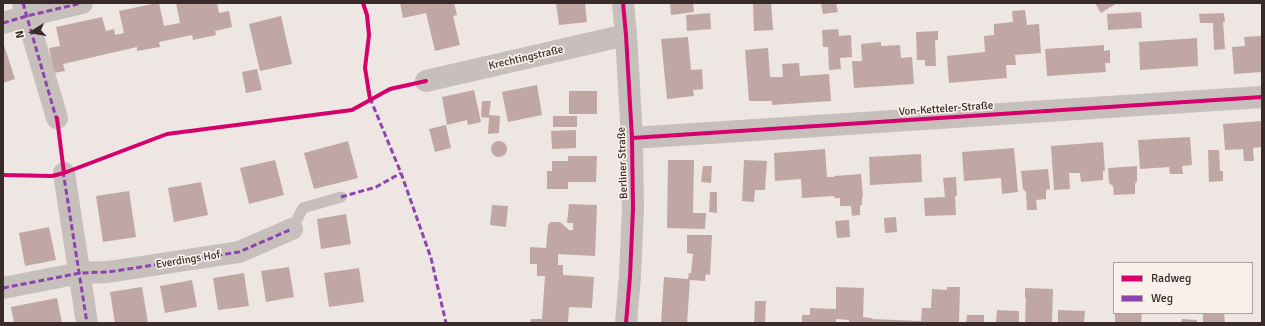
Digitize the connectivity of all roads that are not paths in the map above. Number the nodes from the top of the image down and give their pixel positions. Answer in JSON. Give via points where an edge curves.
{"nodes":[{"id":1,"x":82,"y":3,"type":"edge"},
{"id":2,"x":623,"y":3,"type":"edge"},
{"id":3,"x":25,"y":9,"type":"edge"},
{"id":4,"x":3,"y":24,"type":"edge"},
{"id":5,"x":626,"y":35,"type":"junction"},
{"id":6,"x":426,"y":82,"type":"dead end"},
{"id":7,"x":1262,"y":97,"type":"edge"},
{"id":8,"x":57,"y":118,"type":"dead end"},
{"id":9,"x":632,"y":138,"type":"junction"},
{"id":10,"x":64,"y":173,"type":"dead end"},
{"id":11,"x":341,"y":197,"type":"dead end"},
{"id":12,"x":292,"y":229,"type":"joint"},
{"id":13,"x":80,"y":273,"type":"junction"},
{"id":14,"x":3,"y":288,"type":"edge"},
{"id":15,"x":87,"y":323,"type":"edge"},
{"id":16,"x":626,"y":323,"type":"edge"}],
"edges":[{"from":1,"to":3,"type":"street"},
{"from":2,"to":5,"type":"street","name":"Berliner Straße"},
{"from":3,"to":4,"type":"street"},
{"from":3,"to":8,"type":"street"},
{"from":5,"to":6,"type":"street","name":"Krechtingstraße"},
{"from":5,"to":9,"type":"street","name":"Berliner Straße"},
{"from":7,"to":9,"type":"street","name":"Von-Ketteler-Straße"},
{"from":9,"to":16,"type":"street","name":"Berliner Straße","via":[[633,209]]},
{"from":10,"to":13,"type":"street"},
{"from":11,"to":12,"type":"lane","via":[[303,208]]},
{"from":12,"to":13,"type":"street","name":"Everdings Hof","via":[[239,252],[108,272]]},
{"from":13,"to":14,"type":"street","name":"Everdings Hof"},
{"from":13,"to":15,"type":"street"}]}
